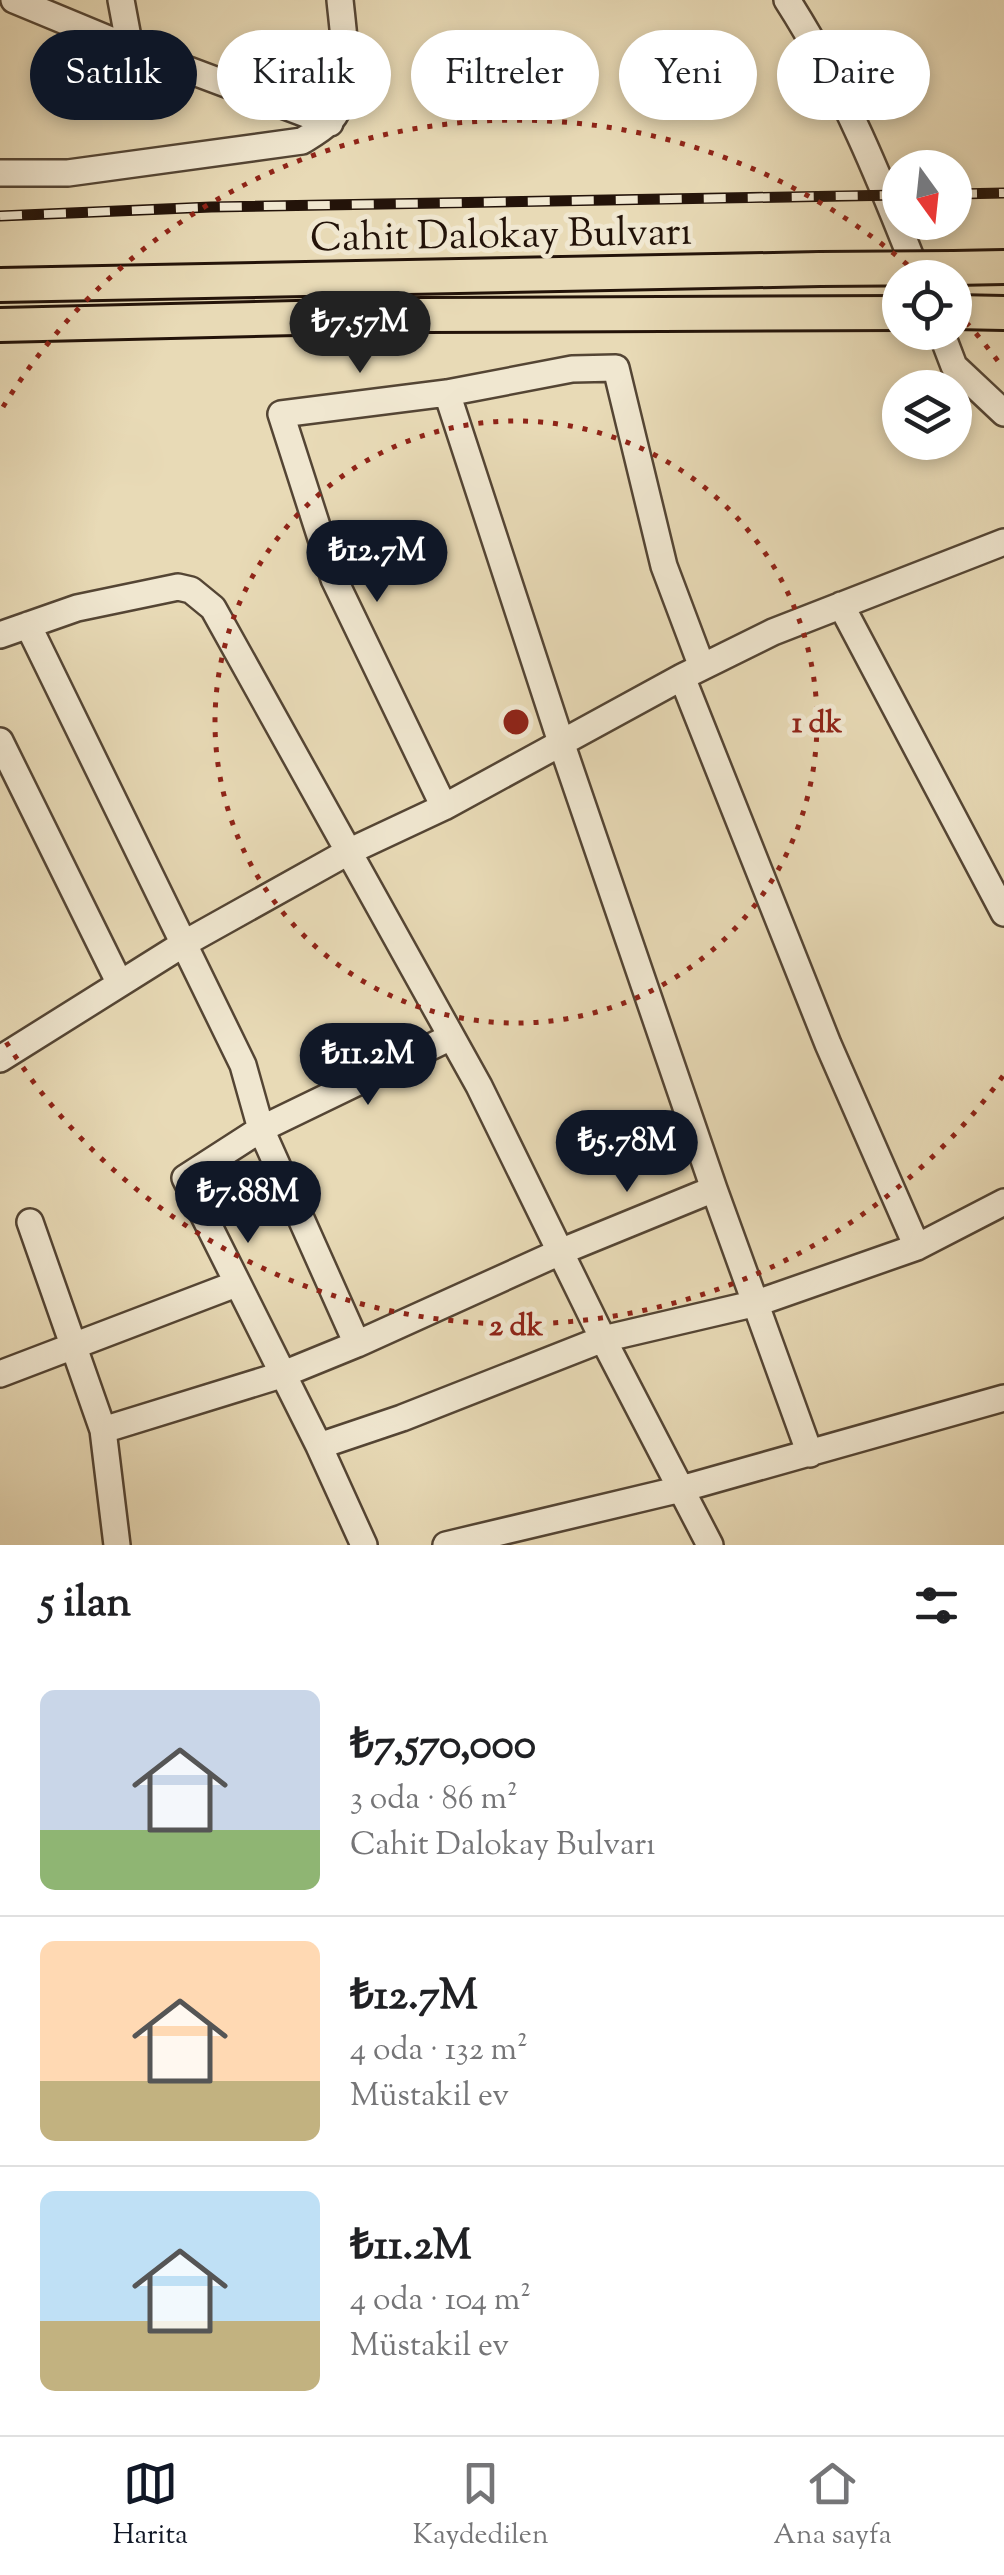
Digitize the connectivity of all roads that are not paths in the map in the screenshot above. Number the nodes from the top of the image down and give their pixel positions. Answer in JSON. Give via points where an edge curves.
{"nodes":[{"id":1,"x":14,"y":0,"type":"edge"},
{"id":2,"x":122,"y":0,"type":"edge"},
{"id":3,"x":340,"y":0,"type":"edge"},
{"id":4,"x":787,"y":0,"type":"edge"},
{"id":5,"x":86,"y":30,"type":"edge"},
{"id":6,"x":127,"y":30,"type":"edge"},
{"id":7,"x":197,"y":73,"type":"edge"},
{"id":8,"x":330,"y":122,"type":"junction"},
{"id":9,"x":0,"y":173,"type":"edge"},
{"id":10,"x":912,"y":260,"type":"edge"},
{"id":11,"x":1004,"y":267,"type":"edge"},
{"id":12,"x":0,"y":284,"type":"edge"},
{"id":13,"x":882,"y":313,"type":"edge"},
{"id":14,"x":0,"y":325,"type":"edge"},
{"id":15,"x":947,"y":350,"type":"edge"},
{"id":16,"x":446,"y":393,"type":"junction"},
{"id":17,"x":1004,"y":413,"type":"edge"},
{"id":18,"x":1004,"y":542,"type":"edge"},
{"id":19,"x":841,"y":604,"type":"junction"},
{"id":20,"x":28,"y":625,"type":"junction"},
{"id":21,"x":0,"y":635,"type":"edge"},
{"id":22,"x":692,"y":672,"type":"junction"},
{"id":23,"x":0,"y":741,"type":"edge"},
{"id":24,"x":561,"y":742,"type":"junction"},
{"id":25,"x":444,"y":807,"type":"junction"},
{"id":26,"x":348,"y":852,"type":"junction"},
{"id":27,"x":1004,"y":913,"type":"edge"},
{"id":28,"x":185,"y":943,"type":"junction"},
{"id":29,"x":120,"y":982,"type":"junction"},
{"id":30,"x":451,"y":1037,"type":"junction"},
{"id":31,"x":2,"y":1054,"type":"edge"},
{"id":32,"x":261,"y":1129,"type":"junction"},
{"id":33,"x":714,"y":1190,"type":"junction"},
{"id":34,"x":1003,"y":1207,"type":"edge"},
{"id":35,"x":30,"y":1222,"type":"dead end"},
{"id":36,"x":917,"y":1246,"type":"junction"},
{"id":37,"x":560,"y":1252,"type":"junction"},
{"id":38,"x":236,"y":1284,"type":"junction"},
{"id":39,"x":757,"y":1303,"type":"junction"},
{"id":40,"x":603,"y":1339,"type":"junction"},
{"id":41,"x":357,"y":1344,"type":"junction"},
{"id":42,"x":75,"y":1348,"type":"junction"},
{"id":43,"x":0,"y":1374,"type":"edge"},
{"id":44,"x":281,"y":1375,"type":"junction"},
{"id":45,"x":1004,"y":1398,"type":"edge"},
{"id":46,"x":103,"y":1430,"type":"junction"},
{"id":47,"x":319,"y":1446,"type":"junction"},
{"id":48,"x":810,"y":1454,"type":"junction"},
{"id":49,"x":682,"y":1488,"type":"junction"},
{"id":50,"x":117,"y":1545,"type":"edge"},
{"id":51,"x":364,"y":1545,"type":"edge"},
{"id":52,"x":446,"y":1545,"type":"edge"},
{"id":53,"x":710,"y":1545,"type":"edge"}],
"edges":[{"from":1,"to":5,"type":"street"},
{"from":2,"to":6,"type":"street"},
{"from":3,"to":8,"type":"street","via":[[345,69],[341,106]]},
{"from":4,"to":10,"type":"street","via":[[870,153]]},
{"from":7,"to":8,"type":"street"},
{"from":8,"to":9,"type":"street","via":[[302,141],[68,173]]},
{"from":11,"to":12,"type":"main road","name":"Cahit Dalokay Bulvarı","bridge":true},
{"from":13,"to":14,"type":"main road","name":"Cahit Dalokay Bulvarı"},
{"from":15,"to":17,"type":"street","via":[[954,366]]},
{"from":16,"to":22,"type":"street","via":[[572,369],[616,368]]},
{"from":16,"to":24,"type":"street"},
{"from":16,"to":25,"type":"street","via":[[281,414],[334,578]]},
{"from":18,"to":19,"type":"street"},
{"from":19,"to":22,"type":"street"},
{"from":19,"to":27,"type":"street"},
{"from":20,"to":21,"type":"street"},
{"from":20,"to":26,"type":"street","via":[[178,587],[206,600]]},
{"from":20,"to":28,"type":"street"},
{"from":22,"to":24,"type":"street"},
{"from":22,"to":36,"type":"street","via":[[828,1044]]},
{"from":23,"to":29,"type":"street"},
{"from":24,"to":25,"type":"street"},
{"from":24,"to":33,"type":"street"},
{"from":25,"to":26,"type":"street"},
{"from":26,"to":28,"type":"street"},
{"from":26,"to":30,"type":"street"},
{"from":28,"to":29,"type":"street"},
{"from":28,"to":32,"type":"street","via":[[243,1066]]},
{"from":29,"to":31,"type":"street"},
{"from":30,"to":32,"type":"street"},
{"from":30,"to":37,"type":"street"},
{"from":32,"to":38,"type":"street","via":[[186,1178]]},
{"from":32,"to":41,"type":"street"},
{"from":33,"to":37,"type":"street"},
{"from":33,"to":39,"type":"street"},
{"from":34,"to":36,"type":"street"},
{"from":35,"to":42,"type":"street"},
{"from":36,"to":39,"type":"street"},
{"from":37,"to":40,"type":"street"},
{"from":37,"to":41,"type":"street"},
{"from":38,"to":42,"type":"street"},
{"from":38,"to":44,"type":"street"},
{"from":39,"to":40,"type":"street"},
{"from":39,"to":48,"type":"street"},
{"from":40,"to":47,"type":"street"},
{"from":40,"to":49,"type":"street"},
{"from":41,"to":44,"type":"street"},
{"from":42,"to":43,"type":"street"},
{"from":42,"to":46,"type":"street"},
{"from":44,"to":46,"type":"street"},
{"from":44,"to":47,"type":"street"},
{"from":45,"to":48,"type":"street"},
{"from":46,"to":50,"type":"street"},
{"from":47,"to":51,"type":"street"},
{"from":48,"to":49,"type":"street"},
{"from":49,"to":52,"type":"street"},
{"from":49,"to":53,"type":"street"}]}
